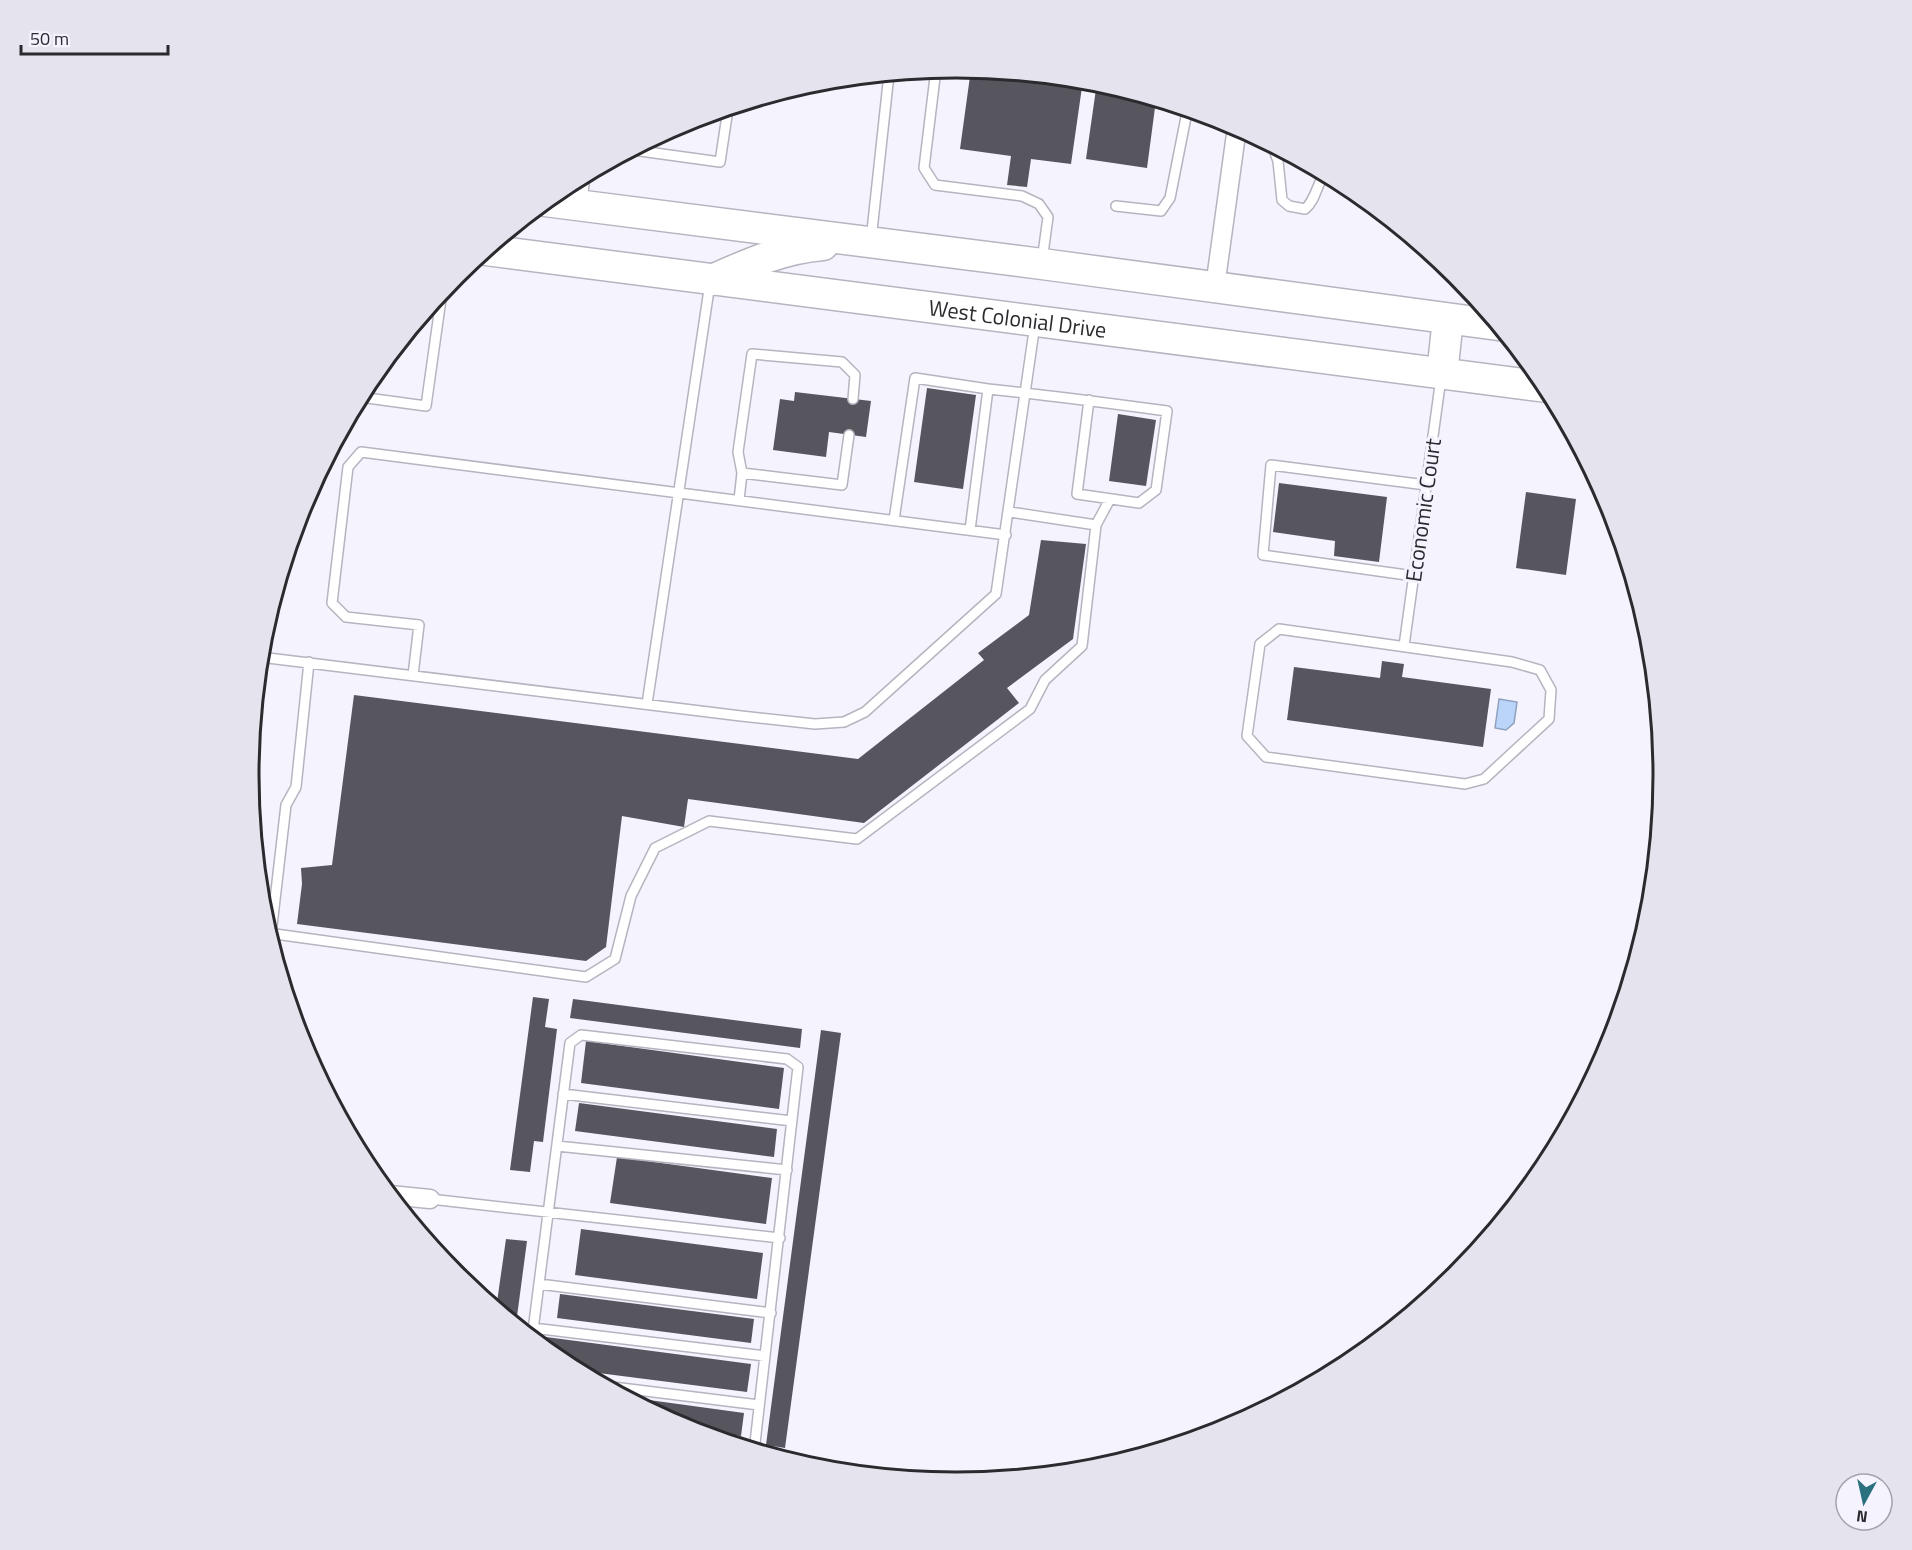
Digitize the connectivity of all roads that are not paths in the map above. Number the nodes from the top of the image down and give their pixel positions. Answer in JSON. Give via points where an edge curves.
{"nodes":[{"id":1,"x":935,"y":78,"type":"edge"},
{"id":2,"x":888,"y":81,"type":"edge"},
{"id":3,"x":727,"y":117,"type":"edge"},
{"id":4,"x":1186,"y":117,"type":"edge"},
{"id":5,"x":1241,"y":139,"type":"edge"},
{"id":6,"x":645,"y":152,"type":"edge"},
{"id":7,"x":1276,"y":156,"type":"edge"},
{"id":8,"x":1319,"y":180,"type":"edge"},
{"id":9,"x":584,"y":186,"type":"edge"},
{"id":10,"x":558,"y":203,"type":"edge"},
{"id":11,"x":581,"y":206,"type":"junction"},
{"id":12,"x":1116,"y":206,"type":"dead end"},
{"id":13,"x":871,"y":242,"type":"junction"},
{"id":14,"x":496,"y":251,"type":"edge"},
{"id":15,"x":1042,"y":264,"type":"junction"},
{"id":16,"x":710,"y":281,"type":"junction"},
{"id":17,"x":1215,"y":287,"type":"junction"},
{"id":18,"x":440,"y":307,"type":"edge"},
{"id":19,"x":1448,"y":319,"type":"junction"},
{"id":20,"x":1035,"y":322,"type":"junction"},
{"id":21,"x":1487,"y":324,"type":"edge"},
{"id":22,"x":1442,"y":374,"type":"junction"},
{"id":23,"x":1534,"y":385,"type":"edge"},
{"id":24,"x":988,"y":389,"type":"junction"},
{"id":25,"x":1026,"y":392,"type":"junction"},
{"id":26,"x":369,"y":398,"type":"edge"},
{"id":27,"x":853,"y":399,"type":"dead end"},
{"id":28,"x":1089,"y":400,"type":"junction"},
{"id":29,"x":849,"y":435,"type":"dead end"},
{"id":30,"x":742,"y":473,"type":"junction"},
{"id":31,"x":1426,"y":485,"type":"junction"},
{"id":32,"x":678,"y":492,"type":"junction"},
{"id":33,"x":1110,"y":499,"type":"junction"},
{"id":34,"x":739,"y":500,"type":"junction"},
{"id":35,"x":1010,"y":512,"type":"junction"},
{"id":36,"x":894,"y":520,"type":"junction"},
{"id":37,"x":1096,"y":525,"type":"junction"},
{"id":38,"x":970,"y":530,"type":"junction"},
{"id":39,"x":1006,"y":535,"type":"junction"},
{"id":40,"x":1414,"y":576,"type":"junction"},
{"id":41,"x":1404,"y":646,"type":"junction"},
{"id":42,"x":269,"y":658,"type":"edge"},
{"id":43,"x":309,"y":662,"type":"junction"},
{"id":44,"x":413,"y":675,"type":"junction"},
{"id":45,"x":647,"y":705,"type":"junction"},
{"id":46,"x":272,"y":911,"type":"edge"},
{"id":47,"x":278,"y":934,"type":"edge"},
{"id":48,"x":563,"y":1094,"type":"junction"},
{"id":49,"x":792,"y":1121,"type":"junction"},
{"id":50,"x":557,"y":1146,"type":"junction"},
{"id":51,"x":787,"y":1170,"type":"junction"},
{"id":52,"x":401,"y":1196,"type":"edge"},
{"id":53,"x":430,"y":1199,"type":"joint"},
{"id":54,"x":549,"y":1211,"type":"junction"},
{"id":55,"x":780,"y":1238,"type":"junction"},
{"id":56,"x":539,"y":1284,"type":"junction"},
{"id":57,"x":771,"y":1313,"type":"junction"},
{"id":58,"x":533,"y":1328,"type":"edge"},
{"id":59,"x":540,"y":1334,"type":"edge"},
{"id":60,"x":765,"y":1356,"type":"junction"},
{"id":61,"x":626,"y":1389,"type":"edge"},
{"id":62,"x":759,"y":1405,"type":"junction"},
{"id":63,"x":755,"y":1442,"type":"edge"}],
"edges":[{"from":1,"to":15,"type":"lane","via":[[924,168],[935,185],[1022,196],[1039,204],[1048,217]]},
{"from":2,"to":13,"type":"lane"},
{"from":3,"to":6,"type":"lane","via":[[720,162]]},
{"from":4,"to":12,"type":"lane","via":[[1170,198],[1161,211]]},
{"from":5,"to":17,"type":"street"},
{"from":7,"to":8,"type":"lane","via":[[1282,200],[1289,206],[1305,209],[1313,203]]},
{"from":9,"to":11,"type":"lane"},
{"from":10,"to":11,"type":"highway"},
{"from":11,"to":13,"type":"highway"},
{"from":13,"to":15,"type":"highway"},
{"from":13,"to":16,"type":"highway","via":[[799,247]]},
{"from":14,"to":16,"type":"highway","name":"West Colonial Drive"},
{"from":15,"to":17,"type":"highway"},
{"from":16,"to":20,"type":"highway","name":"West Colonial Drive"},
{"from":16,"to":32,"type":"lane"},
{"from":17,"to":19,"type":"highway"},
{"from":18,"to":26,"type":"lane","via":[[426,406]]},
{"from":19,"to":21,"type":"highway"},
{"from":19,"to":22,"type":"highway"},
{"from":20,"to":22,"type":"highway","name":"West Colonial Drive"},
{"from":20,"to":25,"type":"lane"},
{"from":22,"to":23,"type":"highway","name":"West Colonial Drive"},
{"from":22,"to":31,"type":"lane","name":"Economic Court"},
{"from":24,"to":25,"type":"lane"},
{"from":24,"to":36,"type":"lane","via":[[915,378]]},
{"from":24,"to":38,"type":"lane"},
{"from":25,"to":28,"type":"lane"},
{"from":25,"to":35,"type":"lane"},
{"from":27,"to":30,"type":"lane","via":[[855,375],[842,362],[752,354],[738,452]]},
{"from":28,"to":33,"type":"lane","via":[[1077,494]]},
{"from":28,"to":33,"type":"lane","via":[[1167,411],[1156,490],[1139,503]]},
{"from":29,"to":30,"type":"lane","via":[[842,485]]},
{"from":30,"to":34,"type":"lane"},
{"from":31,"to":40,"type":"lane","name":"Economic Court"},
{"from":31,"to":40,"type":"lane","via":[[1271,465],[1263,555]]},
{"from":32,"to":34,"type":"lane"},
{"from":32,"to":44,"type":"lane","via":[[361,452],[348,467],[332,603],[346,617],[419,625]]},
{"from":32,"to":45,"type":"lane"},
{"from":33,"to":37,"type":"lane"},
{"from":34,"to":36,"type":"lane"},
{"from":35,"to":37,"type":"lane"},
{"from":35,"to":39,"type":"lane"},
{"from":36,"to":38,"type":"lane"},
{"from":37,"to":47,"type":"lane","via":[[1082,645],[1045,680],[1030,709],[858,839],[709,821],[655,848],[631,896],[615,959],[586,976]]},
{"from":38,"to":39,"type":"lane"},
{"from":39,"to":45,"type":"lane","via":[[999,582],[989,603],[865,712],[844,722],[815,724]]},
{"from":40,"to":41,"type":"lane","name":"Economic Court"},
{"from":41,"to":41,"type":"lane","via":[[1512,662],[1540,670],[1551,690],[1550,719],[1484,779],[1465,784],[1266,757],[1247,736],[1260,644],[1279,629]]},
{"from":42,"to":43,"type":"lane"},
{"from":43,"to":44,"type":"lane"},
{"from":43,"to":46,"type":"lane","via":[[297,786],[286,805]]},
{"from":44,"to":45,"type":"lane"},
{"from":48,"to":49,"type":"lane"},
{"from":48,"to":49,"type":"lane","via":[[570,1043],[581,1035],[787,1059],[798,1066]]},
{"from":48,"to":50,"type":"lane"},
{"from":49,"to":51,"type":"lane"},
{"from":50,"to":51,"type":"lane"},
{"from":50,"to":54,"type":"lane"},
{"from":51,"to":55,"type":"lane"},
{"from":52,"to":53,"type":"street"},
{"from":53,"to":54,"type":"lane"},
{"from":54,"to":55,"type":"lane"},
{"from":54,"to":56,"type":"lane"},
{"from":55,"to":57,"type":"lane"},
{"from":56,"to":57,"type":"lane"},
{"from":56,"to":58,"type":"lane"},
{"from":57,"to":60,"type":"lane"},
{"from":59,"to":60,"type":"lane"},
{"from":60,"to":62,"type":"lane"},
{"from":61,"to":62,"type":"lane"},
{"from":62,"to":63,"type":"lane"}]}
